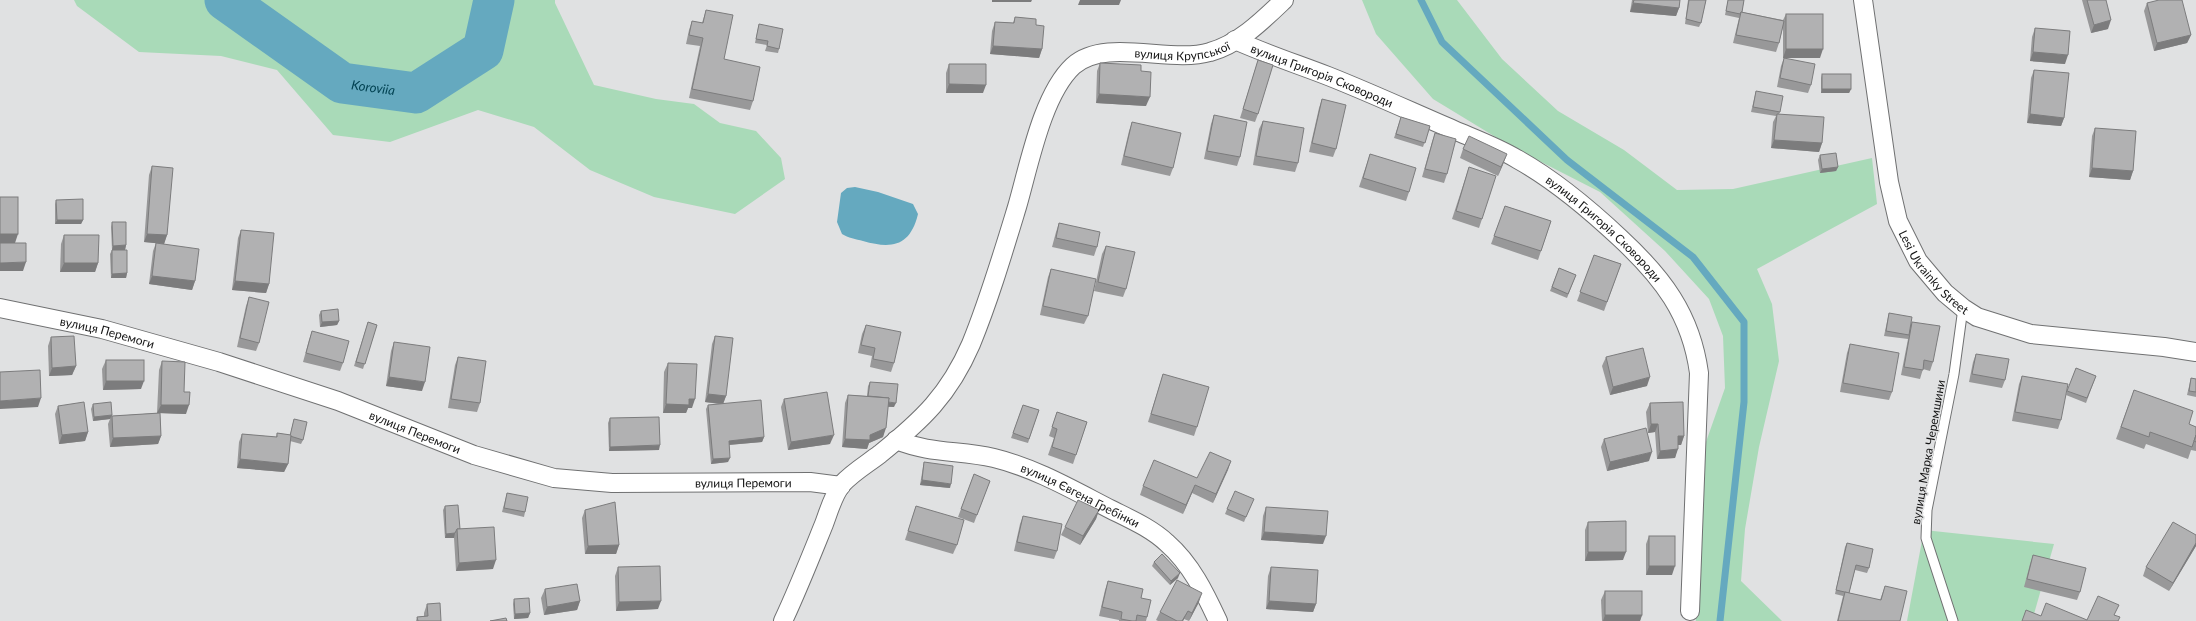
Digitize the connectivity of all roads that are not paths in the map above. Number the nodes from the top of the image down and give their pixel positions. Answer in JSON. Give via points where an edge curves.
{"nodes":[{"id":1,"x":1284,"y":0,"type":"edge"},
{"id":2,"x":1863,"y":0,"type":"edge"},
{"id":3,"x":1235,"y":40,"type":"junction"},
{"id":4,"x":0,"y":308,"type":"edge"},
{"id":5,"x":1963,"y":308,"type":"junction"},
{"id":6,"x":2196,"y":352,"type":"edge"},
{"id":7,"x":896,"y":440,"type":"junction"},
{"id":8,"x":841,"y":486,"type":"junction"},
{"id":9,"x":1690,"y":611,"type":"dead end"},
{"id":10,"x":783,"y":621,"type":"edge"},
{"id":11,"x":1218,"y":621,"type":"edge"},
{"id":12,"x":1953,"y":621,"type":"edge"}],
"edges":[{"from":1,"to":3,"type":"street","name":"вулиця Крупської"},
{"from":2,"to":5,"type":"street","name":"Lesi Ukrainky Street","via":[[1889,182],[1898,221],[1918,261]]},
{"from":3,"to":7,"type":"street","name":"вулиця Крупської","via":[[1211,52],[1197,55],[1116,52],[1089,57],[1076,64],[1066,74],[1048,105],[1002,257],[959,369],[952,384],[938,401]]},
{"from":3,"to":9,"type":"street","name":"вулиця Григорія Сковороди","via":[[1330,77],[1516,158],[1552,180],[1592,211],[1664,284],[1688,325],[1700,373]]},
{"from":4,"to":8,"type":"street","name":"вулиця Перемоги","via":[[95,327],[219,362],[338,401],[474,455],[554,478],[612,483],[810,482]]},
{"from":5,"to":6,"type":"street","name":"Lesi Ukrainky Street","via":[[1993,323],[2031,334]]},
{"from":5,"to":12,"type":"lane","name":"вулиця Марка Черемшини","via":[[1954,374],[1927,510],[1926,529],[1929,550]]},
{"from":7,"to":8,"type":"street"},
{"from":7,"to":11,"type":"street","name":"вулиця Євгена Гребінки","via":[[915,448],[983,456],[1021,466],[1137,523],[1167,542],[1190,568]]},
{"from":8,"to":10,"type":"street"}]}
